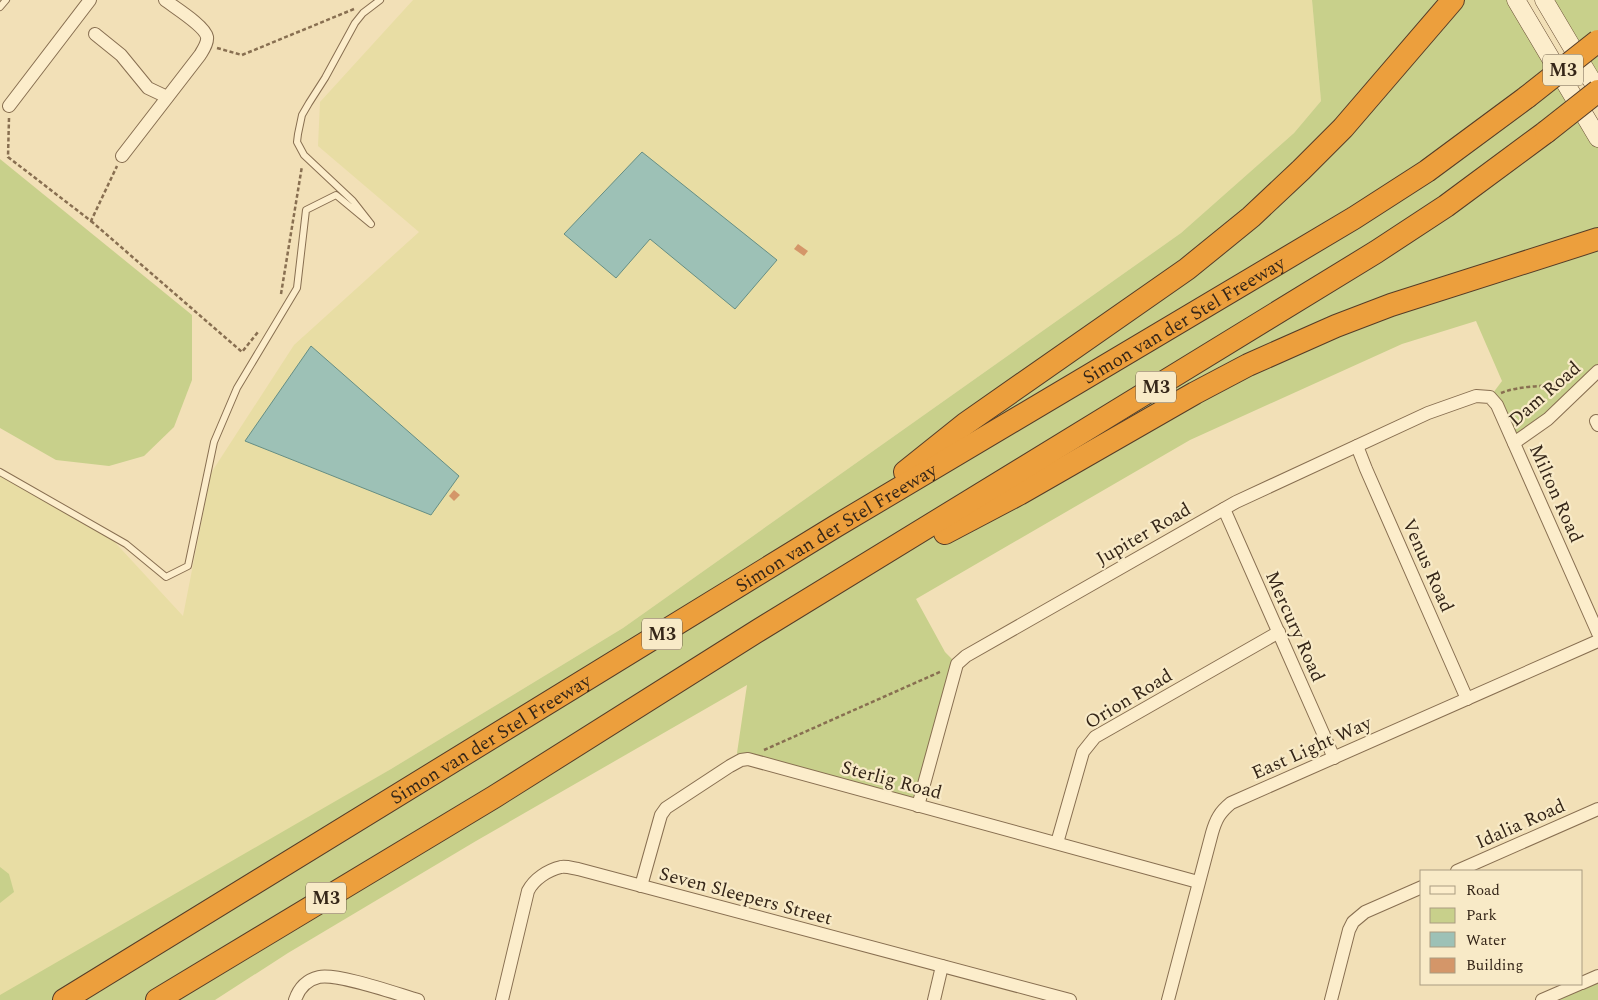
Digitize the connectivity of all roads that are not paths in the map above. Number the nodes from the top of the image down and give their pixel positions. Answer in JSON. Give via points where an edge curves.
{"nodes":[{"id":1,"x":6,"y":0,"type":"edge"},
{"id":2,"x":90,"y":0,"type":"edge"},
{"id":3,"x":165,"y":0,"type":"edge"},
{"id":4,"x":380,"y":0,"type":"edge"},
{"id":5,"x":1452,"y":0,"type":"edge"},
{"id":6,"x":1516,"y":0,"type":"edge"},
{"id":7,"x":1544,"y":0,"type":"edge"},
{"id":8,"x":0,"y":7,"type":"edge"},
{"id":9,"x":95,"y":34,"type":"dead end"},
{"id":10,"x":1598,"y":41,"type":"edge"},
{"id":11,"x":1598,"y":91,"type":"edge"},
{"id":12,"x":167,"y":97,"type":"junction"},
{"id":13,"x":9,"y":106,"type":"road end"},
{"id":14,"x":1598,"y":138,"type":"edge"},
{"id":15,"x":122,"y":156,"type":"road end"},
{"id":16,"x":1598,"y":239,"type":"edge"},
{"id":17,"x":1598,"y":370,"type":"edge"},
{"id":18,"x":1490,"y":397,"type":"joint"},
{"id":19,"x":1514,"y":443,"type":"junction"},
{"id":20,"x":1357,"y":446,"type":"junction"},
{"id":21,"x":0,"y":472,"type":"edge"},
{"id":22,"x":1224,"y":509,"type":"junction"},
{"id":23,"x":836,"y":526,"type":"junction"},
{"id":24,"x":843,"y":579,"type":"junction"},
{"id":25,"x":1279,"y":632,"type":"junction"},
{"id":26,"x":1598,"y":633,"type":"edge"},
{"id":27,"x":1598,"y":641,"type":"edge"},
{"id":28,"x":1467,"y":699,"type":"junction"},
{"id":29,"x":1334,"y":758,"type":"junction"},
{"id":30,"x":918,"y":806,"type":"junction"},
{"id":31,"x":1598,"y":809,"type":"edge"},
{"id":32,"x":1057,"y":843,"type":"junction"},
{"id":33,"x":1459,"y":870,"type":"edge"},
{"id":34,"x":1198,"y":882,"type":"junction"},
{"id":35,"x":641,"y":886,"type":"junction"},
{"id":36,"x":1420,"y":888,"type":"edge"},
{"id":37,"x":942,"y":966,"type":"junction"},
{"id":38,"x":1598,"y":976,"type":"edge"},
{"id":39,"x":1583,"y":982,"type":"edge"},
{"id":40,"x":1576,"y":985,"type":"edge"},
{"id":41,"x":64,"y":1000,"type":"edge"},
{"id":42,"x":157,"y":1000,"type":"edge"},
{"id":43,"x":295,"y":1000,"type":"edge"},
{"id":44,"x":418,"y":1000,"type":"edge"},
{"id":45,"x":502,"y":1000,"type":"edge"},
{"id":46,"x":934,"y":1000,"type":"edge"},
{"id":47,"x":1067,"y":1000,"type":"edge"},
{"id":48,"x":1168,"y":1000,"type":"edge"},
{"id":49,"x":1330,"y":1000,"type":"edge"},
{"id":50,"x":1542,"y":1000,"type":"edge"}],
"edges":[{"from":1,"to":8,"type":"lane"},
{"from":2,"to":13,"type":"street"},
{"from":3,"to":12,"type":"street","via":[[202,28],[207,36],[200,55]]},
{"from":4,"to":21,"type":"lane","via":[[355,23],[302,115],[297,142],[304,155],[353,201],[371,224],[336,195],[306,210],[297,288],[237,388],[214,442],[188,566],[166,577],[126,544]]},
{"from":5,"to":23,"type":"highway","via":[[1343,128],[1251,217],[1187,269],[965,424]]},
{"from":6,"to":14,"type":"main road"},
{"from":7,"to":11,"type":"main road"},
{"from":9,"to":12,"type":"street","via":[[122,55],[148,88]]},
{"from":10,"to":23,"type":"highway","name":"Simon van der Stel Freeway","number":"M3","bridge":true,"via":[[1427,171],[1354,218]]},
{"from":11,"to":24,"type":"highway","number":"M3","bridge":true,"via":[[1446,206],[1376,252]]},
{"from":12,"to":15,"type":"street"},
{"from":16,"to":24,"type":"highway","via":[[1391,306],[1248,365],[1019,494],[864,574]]},
{"from":17,"to":19,"type":"street","name":"Dam Road","via":[[1548,419]]},
{"from":18,"to":19,"type":"street","name":"Milton Road","via":[[1497,405]]},
{"from":18,"to":20,"type":"street","name":"Jupiter Road","via":[[1476,396],[1456,402]]},
{"from":19,"to":26,"type":"street","name":"Milton Road"},
{"from":20,"to":22,"type":"street","name":"Jupiter Road"},
{"from":20,"to":28,"type":"street","name":"Venus Road"},
{"from":22,"to":25,"type":"street","name":"Mercury Road"},
{"from":22,"to":30,"type":"street","name":"Jupiter Road","via":[[957,664]]},
{"from":23,"to":41,"type":"highway","name":"Simon van der Stel Freeway","number":"M3"},
{"from":24,"to":42,"type":"highway","number":"M3","via":[[494,797]]},
{"from":25,"to":29,"type":"street","name":"Mercury Road"},
{"from":25,"to":32,"type":"street","name":"Orion Road","via":[[1095,737],[1083,752]]},
{"from":27,"to":28,"type":"street","name":"East Light Way"},
{"from":28,"to":29,"type":"street","name":"East Light Way"},
{"from":29,"to":34,"type":"street","name":"East Light Way","via":[[1231,803],[1223,810],[1214,824]]},
{"from":30,"to":32,"type":"street","name":"Sterlig Road"},
{"from":30,"to":35,"type":"street","name":"Sterlig Road","via":[[741,760],[666,808],[661,815]]},
{"from":31,"to":33,"type":"street","name":"Idalia Road"},
{"from":32,"to":34,"type":"street","name":"Sterlig Road"},
{"from":34,"to":48,"type":"street","name":"East Light Way"},
{"from":35,"to":37,"type":"street","name":"Seven Sleepers Street"},
{"from":35,"to":45,"type":"street","name":"Seven Sleepers Street","via":[[563,867],[540,877],[528,891]]},
{"from":36,"to":49,"type":"street","via":[[1365,912],[1353,922]]},
{"from":37,"to":46,"type":"street"},
{"from":37,"to":47,"type":"street","name":"Seven Sleepers Street"},
{"from":38,"to":39,"type":"street"},
{"from":40,"to":50,"type":"street"},
{"from":43,"to":44,"type":"street","via":[[304,983],[324,976]]}]}
